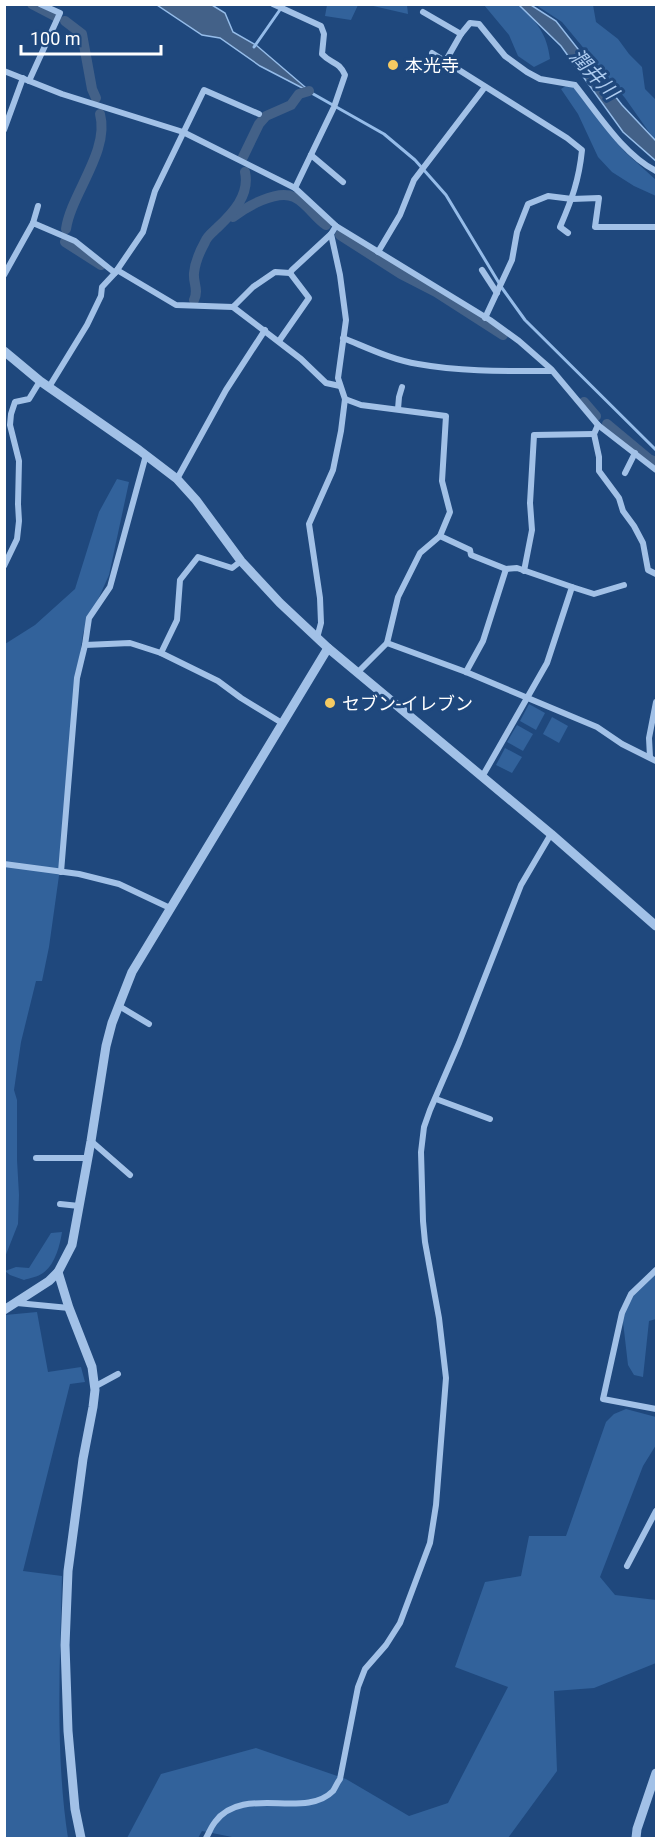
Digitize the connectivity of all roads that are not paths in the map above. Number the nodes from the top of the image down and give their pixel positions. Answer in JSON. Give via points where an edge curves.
{"nodes":[{"id":1,"x":40,"y":4,"type":"edge"},
{"id":2,"x":273,"y":4,"type":"edge"},
{"id":3,"x":423,"y":12,"type":"dead end"},
{"id":4,"x":461,"y":34,"type":"junction"},
{"id":5,"x":432,"y":53,"type":"dead end"},
{"id":6,"x":445,"y":62,"type":"junction"},
{"id":7,"x":4,"y":71,"type":"edge"},
{"id":8,"x":26,"y":80,"type":"junction"},
{"id":9,"x":485,"y":87,"type":"junction"},
{"id":10,"x":258,"y":114,"type":"dead end"},
{"id":11,"x":4,"y":130,"type":"edge"},
{"id":12,"x":183,"y":132,"type":"junction"},
{"id":13,"x":311,"y":155,"type":"junction"},
{"id":14,"x":657,"y":171,"type":"edge"},
{"id":15,"x":343,"y":182,"type":"dead end"},
{"id":16,"x":295,"y":188,"type":"junction"},
{"id":17,"x":572,"y":199,"type":"junction"},
{"id":18,"x":38,"y":206,"type":"dead end"},
{"id":19,"x":33,"y":223,"type":"junction"},
{"id":20,"x":336,"y":226,"type":"junction"},
{"id":21,"x":657,"y":227,"type":"edge"},
{"id":22,"x":568,"y":233,"type":"dead end"},
{"id":23,"x":331,"y":234,"type":"junction"},
{"id":24,"x":378,"y":252,"type":"junction"},
{"id":25,"x":482,"y":270,"type":"dead end"},
{"id":26,"x":116,"y":271,"type":"junction"},
{"id":27,"x":290,"y":273,"type":"junction"},
{"id":28,"x":4,"y":275,"type":"edge"},
{"id":29,"x":497,"y":292,"type":"junction"},
{"id":30,"x":233,"y":308,"type":"junction"},
{"id":31,"x":485,"y":318,"type":"junction"},
{"id":32,"x":265,"y":330,"type":"junction"},
{"id":33,"x":344,"y":338,"type":"junction"},
{"id":34,"x":279,"y":341,"type":"junction"},
{"id":35,"x":6,"y":355,"type":"edge"},
{"id":36,"x":552,"y":371,"type":"junction"},
{"id":37,"x":44,"y":384,"type":"junction"},
{"id":38,"x":340,"y":386,"type":"junction"},
{"id":39,"x":402,"y":387,"type":"dead end"},
{"id":40,"x":345,"y":399,"type":"junction"},
{"id":41,"x":398,"y":409,"type":"junction"},
{"id":42,"x":598,"y":425,"type":"junction"},
{"id":43,"x":594,"y":434,"type":"junction"},
{"id":44,"x":635,"y":453,"type":"junction"},
{"id":45,"x":146,"y":455,"type":"junction"},
{"id":46,"x":657,"y":470,"type":"edge"},
{"id":47,"x":625,"y":473,"type":"dead end"},
{"id":48,"x":177,"y":479,"type":"junction"},
{"id":49,"x":440,"y":536,"type":"junction"},
{"id":50,"x":241,"y":561,"type":"junction"},
{"id":51,"x":4,"y":566,"type":"edge"},
{"id":52,"x":506,"y":569,"type":"junction"},
{"id":53,"x":524,"y":571,"type":"junction"},
{"id":54,"x":657,"y":574,"type":"edge"},
{"id":55,"x":624,"y":585,"type":"dead end"},
{"id":56,"x":572,"y":587,"type":"junction"},
{"id":57,"x":317,"y":638,"type":"junction"},
{"id":58,"x":387,"y":643,"type":"junction"},
{"id":59,"x":85,"y":645,"type":"junction"},
{"id":60,"x":328,"y":648,"type":"junction"},
{"id":61,"x":161,"y":653,"type":"junction"},
{"id":62,"x":466,"y":672,"type":"junction"},
{"id":63,"x":357,"y":673,"type":"junction"},
{"id":64,"x":528,"y":697,"type":"junction"},
{"id":65,"x":657,"y":702,"type":"edge"},
{"id":66,"x":282,"y":723,"type":"junction"},
{"id":67,"x":653,"y":759,"type":"edge"},
{"id":68,"x":482,"y":777,"type":"junction"},
{"id":69,"x":551,"y":834,"type":"junction"},
{"id":70,"x":4,"y":864,"type":"edge"},
{"id":71,"x":61,"y":872,"type":"junction"},
{"id":72,"x":170,"y":908,"type":"junction"},
{"id":73,"x":657,"y":926,"type":"edge"},
{"id":74,"x":119,"y":1006,"type":"junction"},
{"id":75,"x":149,"y":1024,"type":"dead end"},
{"id":76,"x":435,"y":1099,"type":"junction"},
{"id":77,"x":490,"y":1119,"type":"dead end"},
{"id":78,"x":92,"y":1141,"type":"junction"},
{"id":79,"x":36,"y":1158,"type":"dead end"},
{"id":80,"x":88,"y":1158,"type":"junction"},
{"id":81,"x":130,"y":1175,"type":"dead end"},
{"id":82,"x":60,"y":1204,"type":"dead end"},
{"id":83,"x":80,"y":1206,"type":"junction"},
{"id":84,"x":657,"y":1270,"type":"edge"},
{"id":85,"x":58,"y":1272,"type":"junction"},
{"id":86,"x":17,"y":1303,"type":"junction"},
{"id":87,"x":69,"y":1308,"type":"junction"},
{"id":88,"x":4,"y":1310,"type":"edge"},
{"id":89,"x":117,"y":1374,"type":"dead end"},
{"id":90,"x":94,"y":1387,"type":"junction"},
{"id":91,"x":657,"y":1409,"type":"edge"},
{"id":92,"x":657,"y":1511,"type":"edge"},
{"id":93,"x":627,"y":1566,"type":"dead end"},
{"id":94,"x":657,"y":1773,"type":"edge"},
{"id":95,"x":81,"y":1839,"type":"edge"},
{"id":96,"x":206,"y":1839,"type":"edge"},
{"id":97,"x":636,"y":1839,"type":"edge"}],
"edges":[{"from":1,"to":8,"type":"street","via":[[60,13]]},
{"from":2,"to":13,"type":"street","via":[[321,26],[322,54],[341,67],[345,75]]},
{"from":3,"to":4,"type":"street"},
{"from":4,"to":6,"type":"street"},
{"from":4,"to":14,"type":"street","via":[[470,23],[479,24],[505,56],[527,72],[540,79],[575,85],[628,151]]},
{"from":5,"to":6,"type":"street"},
{"from":6,"to":9,"type":"street"},
{"from":7,"to":8,"type":"street"},
{"from":8,"to":11,"type":"street"},
{"from":8,"to":12,"type":"street"},
{"from":9,"to":17,"type":"street","via":[[582,150]]},
{"from":9,"to":24,"type":"street","via":[[414,180],[400,215]]},
{"from":10,"to":12,"type":"street","via":[[204,90]]},
{"from":12,"to":16,"type":"street"},
{"from":12,"to":26,"type":"street","via":[[155,190],[143,232]]},
{"from":13,"to":15,"type":"street"},
{"from":13,"to":16,"type":"street"},
{"from":16,"to":20,"type":"street"},
{"from":17,"to":21,"type":"street","via":[[599,198],[596,227]]},
{"from":17,"to":22,"type":"street","via":[[560,227]]},
{"from":17,"to":29,"type":"street","via":[[548,196],[528,204],[512,260]]},
{"from":18,"to":19,"type":"street"},
{"from":19,"to":26,"type":"street","via":[[75,241]]},
{"from":19,"to":28,"type":"street"},
{"from":20,"to":23,"type":"street"},
{"from":20,"to":24,"type":"street"},
{"from":23,"to":27,"type":"street"},
{"from":23,"to":33,"type":"street","via":[[346,320]]},
{"from":24,"to":31,"type":"street"},
{"from":25,"to":29,"type":"street"},
{"from":26,"to":30,"type":"street","via":[[176,305]]},
{"from":26,"to":37,"type":"street","via":[[102,286],[87,325]]},
{"from":27,"to":30,"type":"street","via":[[275,272],[253,286]]},
{"from":27,"to":34,"type":"street","via":[[309,298]]},
{"from":29,"to":31,"type":"street"},
{"from":30,"to":32,"type":"street"},
{"from":31,"to":36,"type":"street","via":[[519,341]]},
{"from":32,"to":34,"type":"street"},
{"from":32,"to":48,"type":"street","via":[[226,390]]},
{"from":33,"to":36,"type":"street","via":[[416,364],[469,370]]},
{"from":33,"to":38,"type":"street"},
{"from":34,"to":38,"type":"street","via":[[326,383]]},
{"from":35,"to":37,"type":"street"},
{"from":36,"to":42,"type":"street"},
{"from":37,"to":45,"type":"street"},
{"from":37,"to":51,"type":"street","via":[[29,399],[15,402],[10,414],[19,461],[19,520],[17,539]]},
{"from":38,"to":40,"type":"street"},
{"from":39,"to":41,"type":"street"},
{"from":40,"to":41,"type":"street"},
{"from":40,"to":57,"type":"street","via":[[333,470],[309,524],[320,598]]},
{"from":41,"to":49,"type":"street","via":[[446,416],[441,481],[450,512]]},
{"from":42,"to":43,"type":"street"},
{"from":42,"to":44,"type":"street"},
{"from":43,"to":53,"type":"street","via":[[534,435],[532,530]]},
{"from":43,"to":54,"type":"street","via":[[599,471],[643,543],[648,570]]},
{"from":44,"to":46,"type":"street"},
{"from":44,"to":47,"type":"street"},
{"from":45,"to":48,"type":"street"},
{"from":45,"to":59,"type":"street","via":[[110,587],[89,618]]},
{"from":48,"to":50,"type":"street"},
{"from":49,"to":52,"type":"street","via":[[470,550],[471,555]]},
{"from":49,"to":58,"type":"street","via":[[420,553],[398,597]]},
{"from":50,"to":57,"type":"street"},
{"from":50,"to":61,"type":"street","via":[[232,568],[198,557],[180,580],[177,620]]},
{"from":52,"to":53,"type":"street"},
{"from":52,"to":62,"type":"street","via":[[483,641]]},
{"from":53,"to":56,"type":"street"},
{"from":55,"to":56,"type":"street","via":[[594,594]]},
{"from":56,"to":64,"type":"street","via":[[547,663]]},
{"from":57,"to":60,"type":"street"},
{"from":58,"to":62,"type":"street"},
{"from":58,"to":63,"type":"street"},
{"from":59,"to":61,"type":"street","via":[[130,643]]},
{"from":59,"to":71,"type":"street","via":[[76,678]]},
{"from":60,"to":63,"type":"street"},
{"from":60,"to":66,"type":"street"},
{"from":61,"to":66,"type":"street","via":[[218,681]]},
{"from":62,"to":64,"type":"street"},
{"from":63,"to":68,"type":"street"},
{"from":64,"to":67,"type":"street","via":[[597,727]]},
{"from":64,"to":68,"type":"street"},
{"from":65,"to":67,"type":"street","via":[[649,738]]},
{"from":66,"to":72,"type":"street"},
{"from":68,"to":69,"type":"street"},
{"from":69,"to":73,"type":"street"},
{"from":69,"to":76,"type":"street","via":[[522,885]]},
{"from":70,"to":71,"type":"street"},
{"from":71,"to":72,"type":"street","via":[[119,884]]},
{"from":72,"to":74,"type":"street","via":[[132,972]]},
{"from":74,"to":75,"type":"street"},
{"from":74,"to":78,"type":"street","via":[[106,1046]]},
{"from":76,"to":77,"type":"street"},
{"from":76,"to":96,"type":"street","via":[[424,1127],[423,1221],[446,1377],[430,1543],[400,1623],[365,1669],[340,1779],[333,1791],[313,1803],[248,1803],[228,1810]]},
{"from":78,"to":80,"type":"street"},
{"from":78,"to":81,"type":"street"},
{"from":79,"to":80,"type":"street"},
{"from":80,"to":83,"type":"street"},
{"from":82,"to":83,"type":"street"},
{"from":83,"to":85,"type":"street","via":[[72,1245]]},
{"from":84,"to":91,"type":"street","via":[[631,1294],[622,1313],[603,1399]]},
{"from":85,"to":86,"type":"street"},
{"from":85,"to":87,"type":"street"},
{"from":86,"to":87,"type":"street"},
{"from":86,"to":88,"type":"street"},
{"from":87,"to":90,"type":"street","via":[[92,1367]]},
{"from":89,"to":90,"type":"street"},
{"from":90,"to":95,"type":"street","via":[[68,1571],[65,1645],[68,1731]]},
{"from":92,"to":93,"type":"street"},
{"from":94,"to":97,"type":"street"}]}
